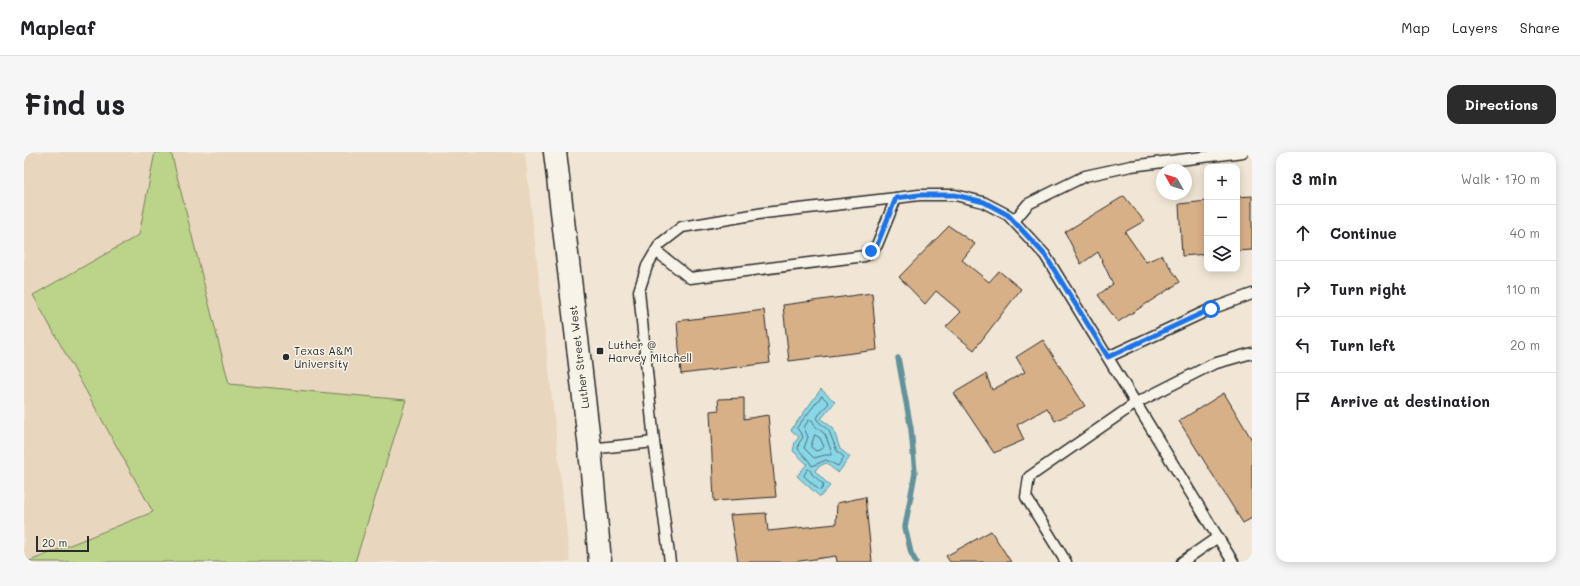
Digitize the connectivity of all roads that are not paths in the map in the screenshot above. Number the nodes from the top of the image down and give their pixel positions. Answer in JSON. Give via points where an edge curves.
{"nodes":[{"id":1,"x":555,"y":152,"type":"edge"},
{"id":2,"x":1243,"y":152,"type":"edge"},
{"id":3,"x":896,"y":198,"type":"junction"},
{"id":4,"x":1014,"y":221,"type":"junction"},
{"id":5,"x":656,"y":251,"type":"junction"},
{"id":6,"x":1252,"y":294,"type":"edge"},
{"id":7,"x":1252,"y":353,"type":"edge"},
{"id":8,"x":1108,"y":357,"type":"junction"},
{"id":9,"x":1136,"y":403,"type":"junction"},
{"id":10,"x":654,"y":442,"type":"junction"},
{"id":11,"x":590,"y":449,"type":"junction"},
{"id":12,"x":1218,"y":537,"type":"junction"},
{"id":13,"x":600,"y":562,"type":"edge"},
{"id":14,"x":670,"y":562,"type":"edge"},
{"id":15,"x":1066,"y":562,"type":"edge"},
{"id":16,"x":1182,"y":562,"type":"edge"},
{"id":17,"x":1233,"y":562,"type":"edge"}],
"edges":[{"from":1,"to":11,"type":"street","name":"Luther Street West"},
{"from":2,"to":4,"type":"lane","via":[[1131,166],[1085,176],[1028,204]]},
{"from":3,"to":4,"type":"lane","via":[[955,195],[984,202]]},
{"from":3,"to":5,"type":"lane","via":[[764,213],[682,227],[660,244]]},
{"from":3,"to":5,"type":"lane","via":[[877,245],[864,256],[690,278]]},
{"from":4,"to":8,"type":"lane","via":[[1045,255]]},
{"from":5,"to":10,"type":"lane","via":[[646,266],[639,291]]},
{"from":6,"to":8,"type":"lane","via":[[1211,309]]},
{"from":7,"to":9,"type":"lane","via":[[1213,364]]},
{"from":8,"to":9,"type":"lane"},
{"from":9,"to":12,"type":"lane"},
{"from":9,"to":15,"type":"lane","via":[[1029,477],[1026,497]]},
{"from":10,"to":11,"type":"lane"},
{"from":10,"to":14,"type":"lane"},
{"from":11,"to":13,"type":"street","name":"Luther Street West"},
{"from":12,"to":16,"type":"lane"},
{"from":12,"to":17,"type":"lane"}]}
